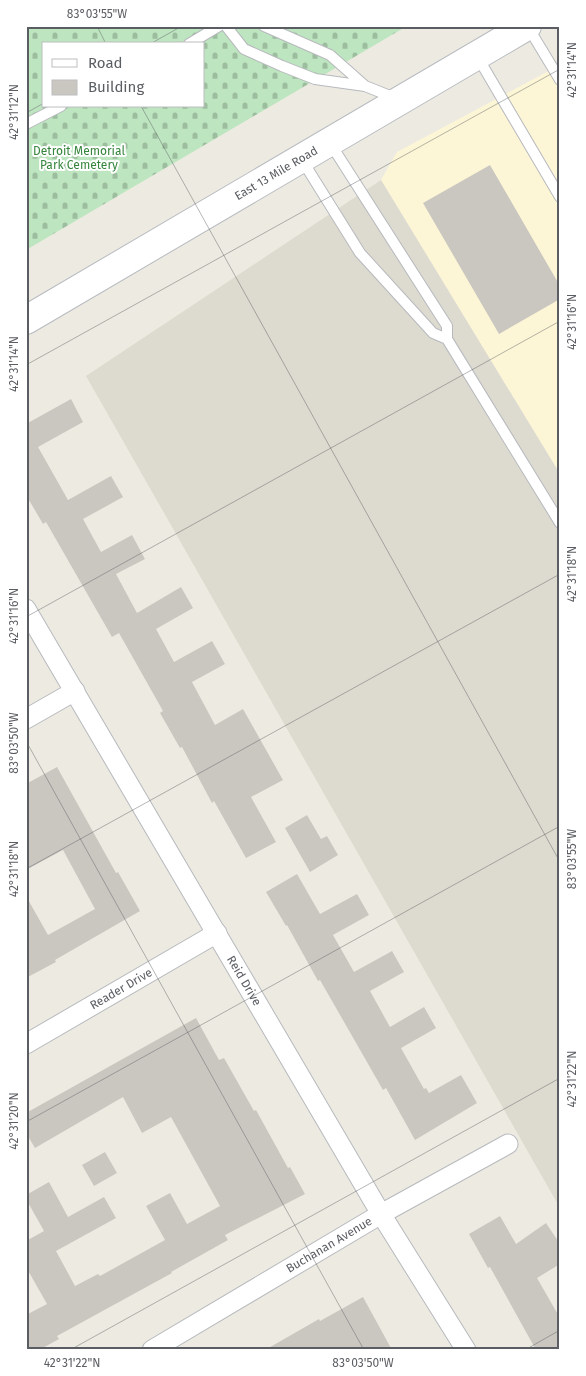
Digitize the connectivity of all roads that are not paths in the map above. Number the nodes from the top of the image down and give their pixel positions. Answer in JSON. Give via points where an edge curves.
{"nodes":[{"id":1,"x":219,"y":26,"type":"edge"},
{"id":2,"x":226,"y":26,"type":"edge"},
{"id":3,"x":264,"y":26,"type":"edge"},
{"id":4,"x":527,"y":26,"type":"edge"},
{"id":5,"x":192,"y":42,"type":"edge"},
{"id":6,"x":477,"y":55,"type":"junction"},
{"id":7,"x":560,"y":80,"type":"edge"},
{"id":8,"x":365,"y":86,"type":"junction"},
{"id":9,"x":401,"y":100,"type":"junction"},
{"id":10,"x":57,"y":108,"type":"edge"},
{"id":11,"x":26,"y":124,"type":"edge"},
{"id":12,"x":330,"y":142,"type":"junction"},
{"id":13,"x":301,"y":159,"type":"junction"},
{"id":14,"x":560,"y":197,"type":"edge"},
{"id":15,"x":26,"y":320,"type":"edge"},
{"id":16,"x":447,"y":340,"type":"junction"},
{"id":17,"x":560,"y":524,"type":"edge"},
{"id":18,"x":26,"y":609,"type":"edge"},
{"id":19,"x":75,"y":691,"type":"junction"},
{"id":20,"x":26,"y":719,"type":"edge"},
{"id":21,"x":217,"y":933,"type":"junction"},
{"id":22,"x":26,"y":1044,"type":"edge"},
{"id":23,"x":508,"y":1144,"type":"dead end"},
{"id":24,"x":381,"y":1214,"type":"junction"},
{"id":25,"x":152,"y":1350,"type":"edge"},
{"id":26,"x":466,"y":1350,"type":"edge"}],
"edges":[{"from":1,"to":5,"type":"lane"},
{"from":2,"to":8,"type":"lane","via":[[244,49],[282,66],[315,79]]},
{"from":3,"to":8,"type":"lane","via":[[330,56]]},
{"from":4,"to":6,"type":"main road","name":"East 13 Mile Road"},
{"from":4,"to":7,"type":"lane"},
{"from":6,"to":9,"type":"main road","name":"East 13 Mile Road"},
{"from":6,"to":14,"type":"lane"},
{"from":8,"to":9,"type":"lane"},
{"from":9,"to":12,"type":"main road","name":"East 13 Mile Road"},
{"from":10,"to":11,"type":"lane"},
{"from":12,"to":13,"type":"main road","name":"East 13 Mile Road"},
{"from":12,"to":16,"type":"lane","via":[[447,326]]},
{"from":13,"to":15,"type":"main road","name":"East 13 Mile Road"},
{"from":13,"to":16,"type":"lane","via":[[360,252],[433,333]]},
{"from":16,"to":17,"type":"lane"},
{"from":18,"to":19,"type":"street","name":"Reid Drive"},
{"from":19,"to":20,"type":"street"},
{"from":19,"to":21,"type":"street","name":"Reid Drive"},
{"from":21,"to":22,"type":"street","name":"Reader Drive"},
{"from":21,"to":24,"type":"street","name":"Reid Drive"},
{"from":23,"to":24,"type":"street","name":"Buchanan Avenue"},
{"from":24,"to":25,"type":"street","name":"Buchanan Avenue"},
{"from":24,"to":26,"type":"street","name":"Reid Drive"}]}
